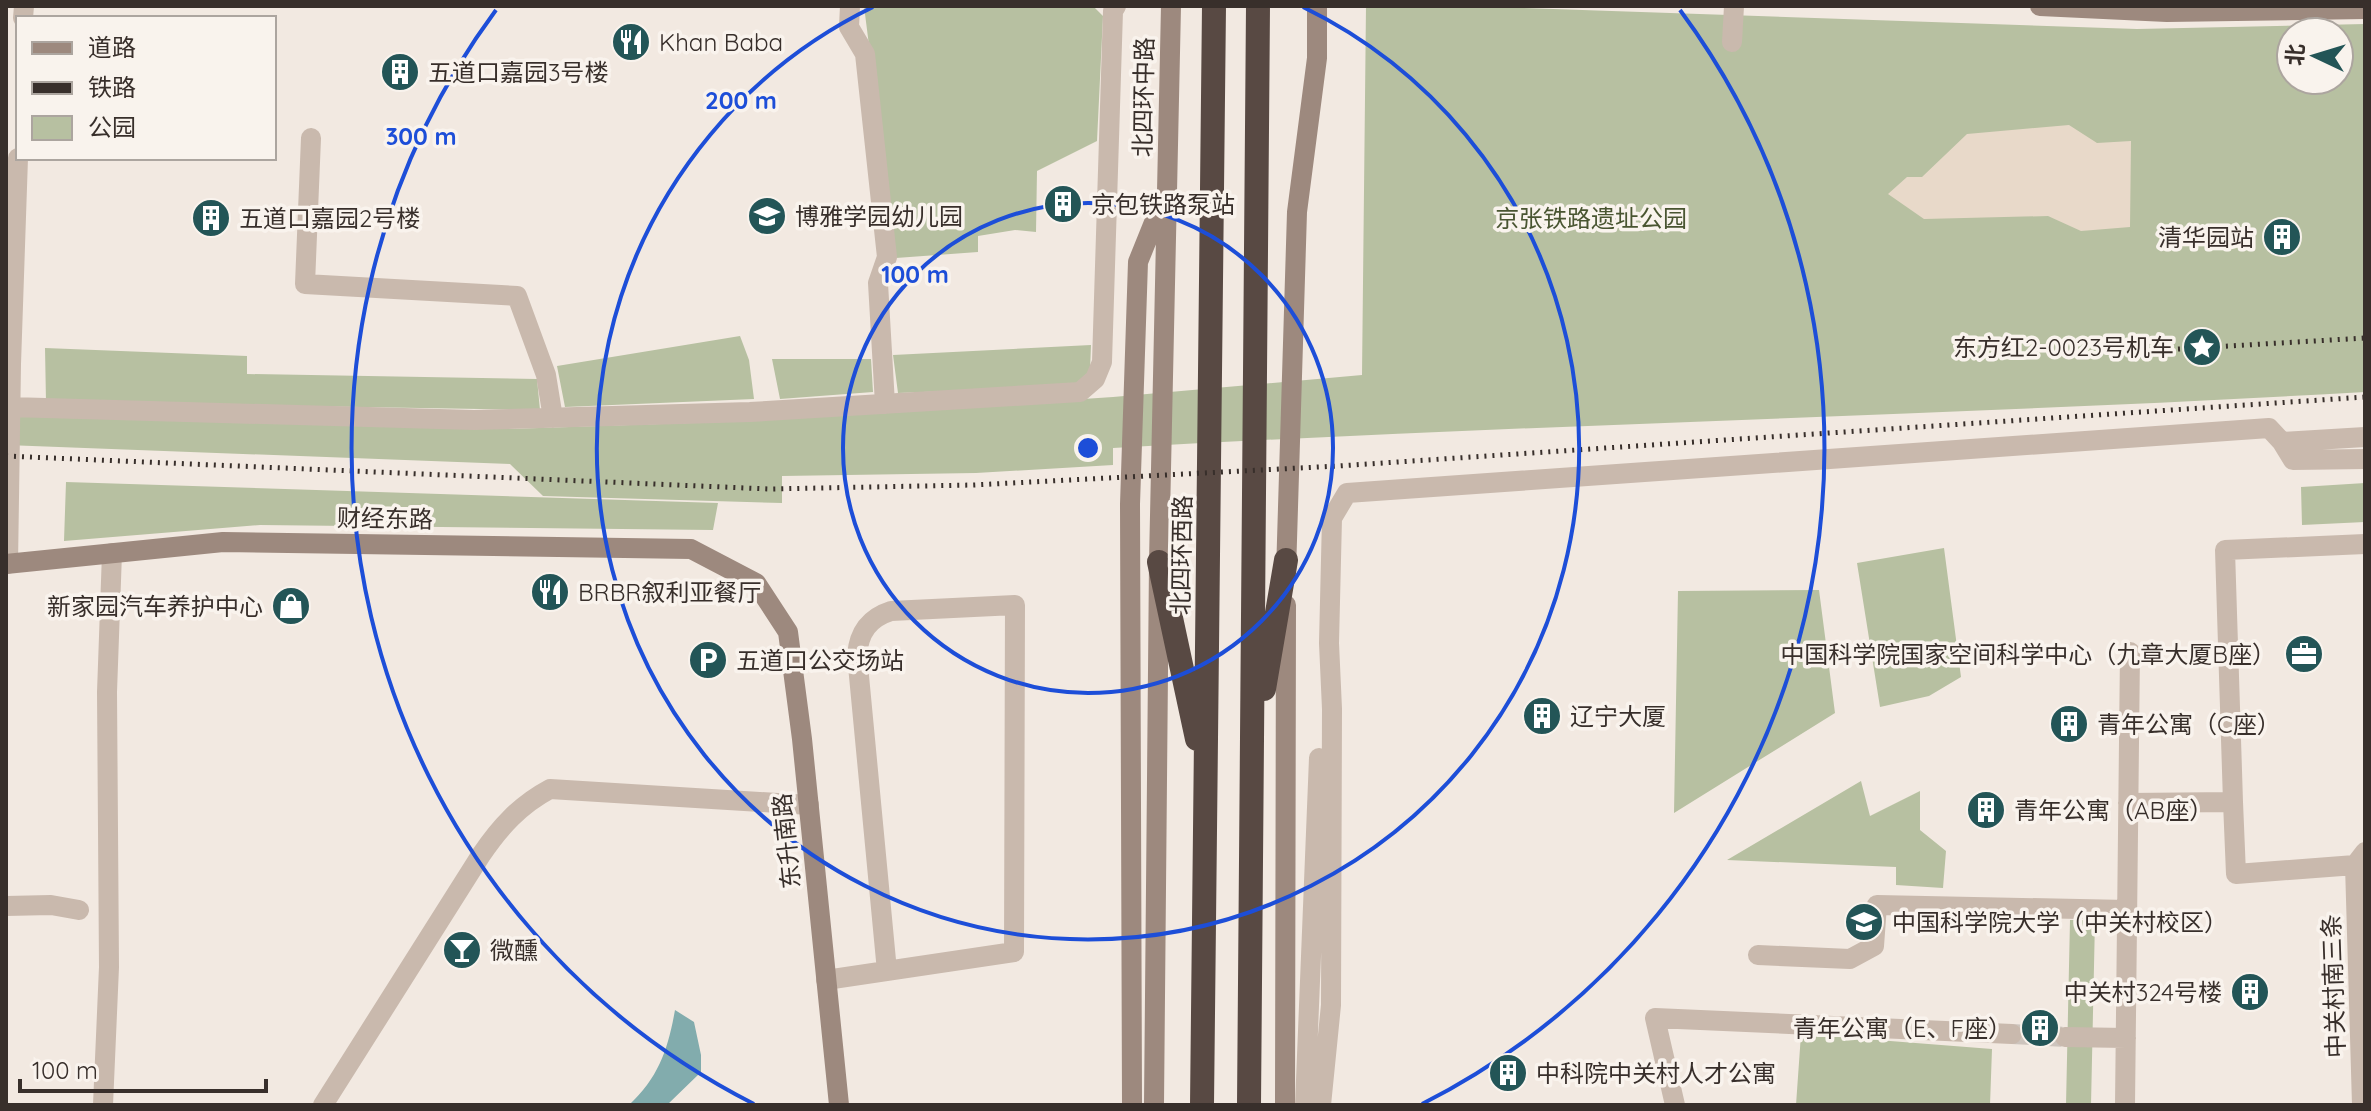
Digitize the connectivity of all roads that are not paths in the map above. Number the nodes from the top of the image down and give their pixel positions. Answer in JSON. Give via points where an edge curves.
{"nodes":[{"id":1,"x":850,"y":6,"type":"edge"},
{"id":2,"x":1116,"y":6,"type":"edge"},
{"id":3,"x":1171,"y":6,"type":"edge"},
{"id":4,"x":1214,"y":6,"type":"edge"},
{"id":5,"x":1258,"y":6,"type":"edge"},
{"id":6,"x":1317,"y":6,"type":"edge"},
{"id":7,"x":1734,"y":6,"type":"edge"},
{"id":8,"x":2040,"y":6,"type":"edge"},
{"id":9,"x":2365,"y":9,"type":"edge"},
{"id":10,"x":1732,"y":42,"type":"dead end"},
{"id":11,"x":311,"y":138,"type":"dead end"},
{"id":12,"x":18,"y":160,"type":"edge"},
{"id":13,"x":1167,"y":190,"type":"junction"},
{"id":14,"x":885,"y":404,"type":"junction"},
{"id":15,"x":10,"y":407,"type":"junction"},
{"id":16,"x":553,"y":418,"type":"junction"},
{"id":17,"x":2365,"y":437,"type":"edge"},
{"id":18,"x":2282,"y":442,"type":"junction"},
{"id":19,"x":2365,"y":459,"type":"edge"},
{"id":20,"x":2365,"y":544,"type":"edge"},
{"id":21,"x":112,"y":553,"type":"junction"},
{"id":22,"x":1286,"y":560,"type":"junction"},
{"id":23,"x":1159,"y":562,"type":"junction"},
{"id":24,"x":7,"y":564,"type":"edge"},
{"id":25,"x":756,"y":583,"type":"joint"},
{"id":26,"x":1329,"y":643,"type":"junction"},
{"id":27,"x":2130,"y":652,"type":"dead end"},
{"id":28,"x":1252,"y":758,"type":"junction"},
{"id":29,"x":1206,"y":781,"type":"junction"},
{"id":30,"x":2233,"y":802,"type":"junction"},
{"id":31,"x":2128,"y":803,"type":"junction"},
{"id":32,"x":809,"y":805,"type":"junction"},
{"id":33,"x":2360,"y":859,"type":"edge"},
{"id":34,"x":2361,"y":902,"type":"edge"},
{"id":35,"x":6,"y":906,"type":"edge"},
{"id":36,"x":79,"y":910,"type":"dead end"},
{"id":37,"x":2127,"y":910,"type":"junction"},
{"id":38,"x":1758,"y":955,"type":"dead end"},
{"id":39,"x":887,"y":971,"type":"junction"},
{"id":40,"x":826,"y":980,"type":"junction"},
{"id":41,"x":2012,"y":1034,"type":"tunnel mouth"},
{"id":42,"x":2065,"y":1037,"type":"tunnel mouth"},
{"id":43,"x":2126,"y":1038,"type":"junction"},
{"id":44,"x":103,"y":1105,"type":"edge"},
{"id":45,"x":323,"y":1105,"type":"edge"},
{"id":46,"x":839,"y":1105,"type":"edge"},
{"id":47,"x":1132,"y":1105,"type":"edge"},
{"id":48,"x":1154,"y":1105,"type":"edge"},
{"id":49,"x":1202,"y":1105,"type":"edge"},
{"id":50,"x":1249,"y":1105,"type":"edge"},
{"id":51,"x":1285,"y":1105,"type":"edge"},
{"id":52,"x":1305,"y":1105,"type":"edge"},
{"id":53,"x":1321,"y":1105,"type":"edge"},
{"id":54,"x":1675,"y":1105,"type":"edge"},
{"id":55,"x":2125,"y":1105,"type":"edge"},
{"id":56,"x":2362,"y":1105,"type":"edge"}],
"edges":[{"from":1,"to":14,"type":"street","via":[[849,27],[865,54],[887,257],[878,283]]},
{"from":2,"to":14,"type":"street","via":[[1102,362],[1095,379],[1080,392]]},
{"from":3,"to":13,"type":"street","name":"北四环中路"},
{"from":4,"to":29,"type":"highway","name":"北四环西路"},
{"from":5,"to":28,"type":"highway"},
{"from":6,"to":22,"type":"street","via":[[1317,58],[1297,212]]},
{"from":7,"to":10,"type":"street"},
{"from":8,"to":9,"type":"street","via":[[2167,12]]},
{"from":11,"to":16,"type":"street","via":[[305,284],[517,296],[546,375]]},
{"from":12,"to":15,"type":"street"},
{"from":13,"to":23,"type":"street","name":"北四环西路"},
{"from":13,"to":47,"type":"street","via":[[1138,262],[1130,504]]},
{"from":14,"to":16,"type":"street"},
{"from":15,"to":16,"type":"street"},
{"from":15,"to":24,"type":"street"},
{"from":17,"to":18,"type":"street"},
{"from":18,"to":19,"type":"street","via":[[2293,460]]},
{"from":18,"to":26,"type":"street","via":[[2269,428],[1347,493],[1332,518]]},
{"from":20,"to":30,"type":"street","via":[[2225,550]]},
{"from":21,"to":24,"type":"street","name":"财经东路"},
{"from":21,"to":25,"type":"street","name":"财经东路","via":[[223,542],[691,549]]},
{"from":21,"to":44,"type":"street"},
{"from":22,"to":28,"type":"highway"},
{"from":22,"to":51,"type":"street"},
{"from":23,"to":29,"type":"highway"},
{"from":23,"to":48,"type":"street","name":"北四环西路"},
{"from":25,"to":32,"type":"street","name":"东升南路","via":[[788,632]]},
{"from":26,"to":52,"type":"street","via":[[1321,702]]},
{"from":26,"to":53,"type":"street","via":[[1331,1005]]},
{"from":27,"to":31,"type":"street"},
{"from":28,"to":50,"type":"highway"},
{"from":29,"to":49,"type":"highway","name":"北四环西路"},
{"from":30,"to":31,"type":"street"},
{"from":30,"to":33,"type":"street","via":[[2236,874]]},
{"from":31,"to":37,"type":"street"},
{"from":32,"to":40,"type":"street","name":"东升南路"},
{"from":32,"to":45,"type":"street","via":[[550,789],[530,800],[494,836]]},
{"from":33,"to":34,"type":"street","name":"中关村南三条"},
{"from":34,"to":56,"type":"street","name":"中关村南三条"},
{"from":35,"to":36,"type":"street"},
{"from":37,"to":38,"type":"street","via":[[1877,905],[1874,946],[1863,954],[1850,959]]},
{"from":37,"to":43,"type":"street"},
{"from":39,"to":39,"type":"street","via":[[1014,952],[1015,605],[891,611],[877,616],[858,638]]},
{"from":39,"to":40,"type":"street"},
{"from":40,"to":46,"type":"street","name":"东升南路"},
{"from":41,"to":54,"type":"street","via":[[1655,1018]]},
{"from":42,"to":43,"type":"street"},
{"from":43,"to":55,"type":"street"}]}
